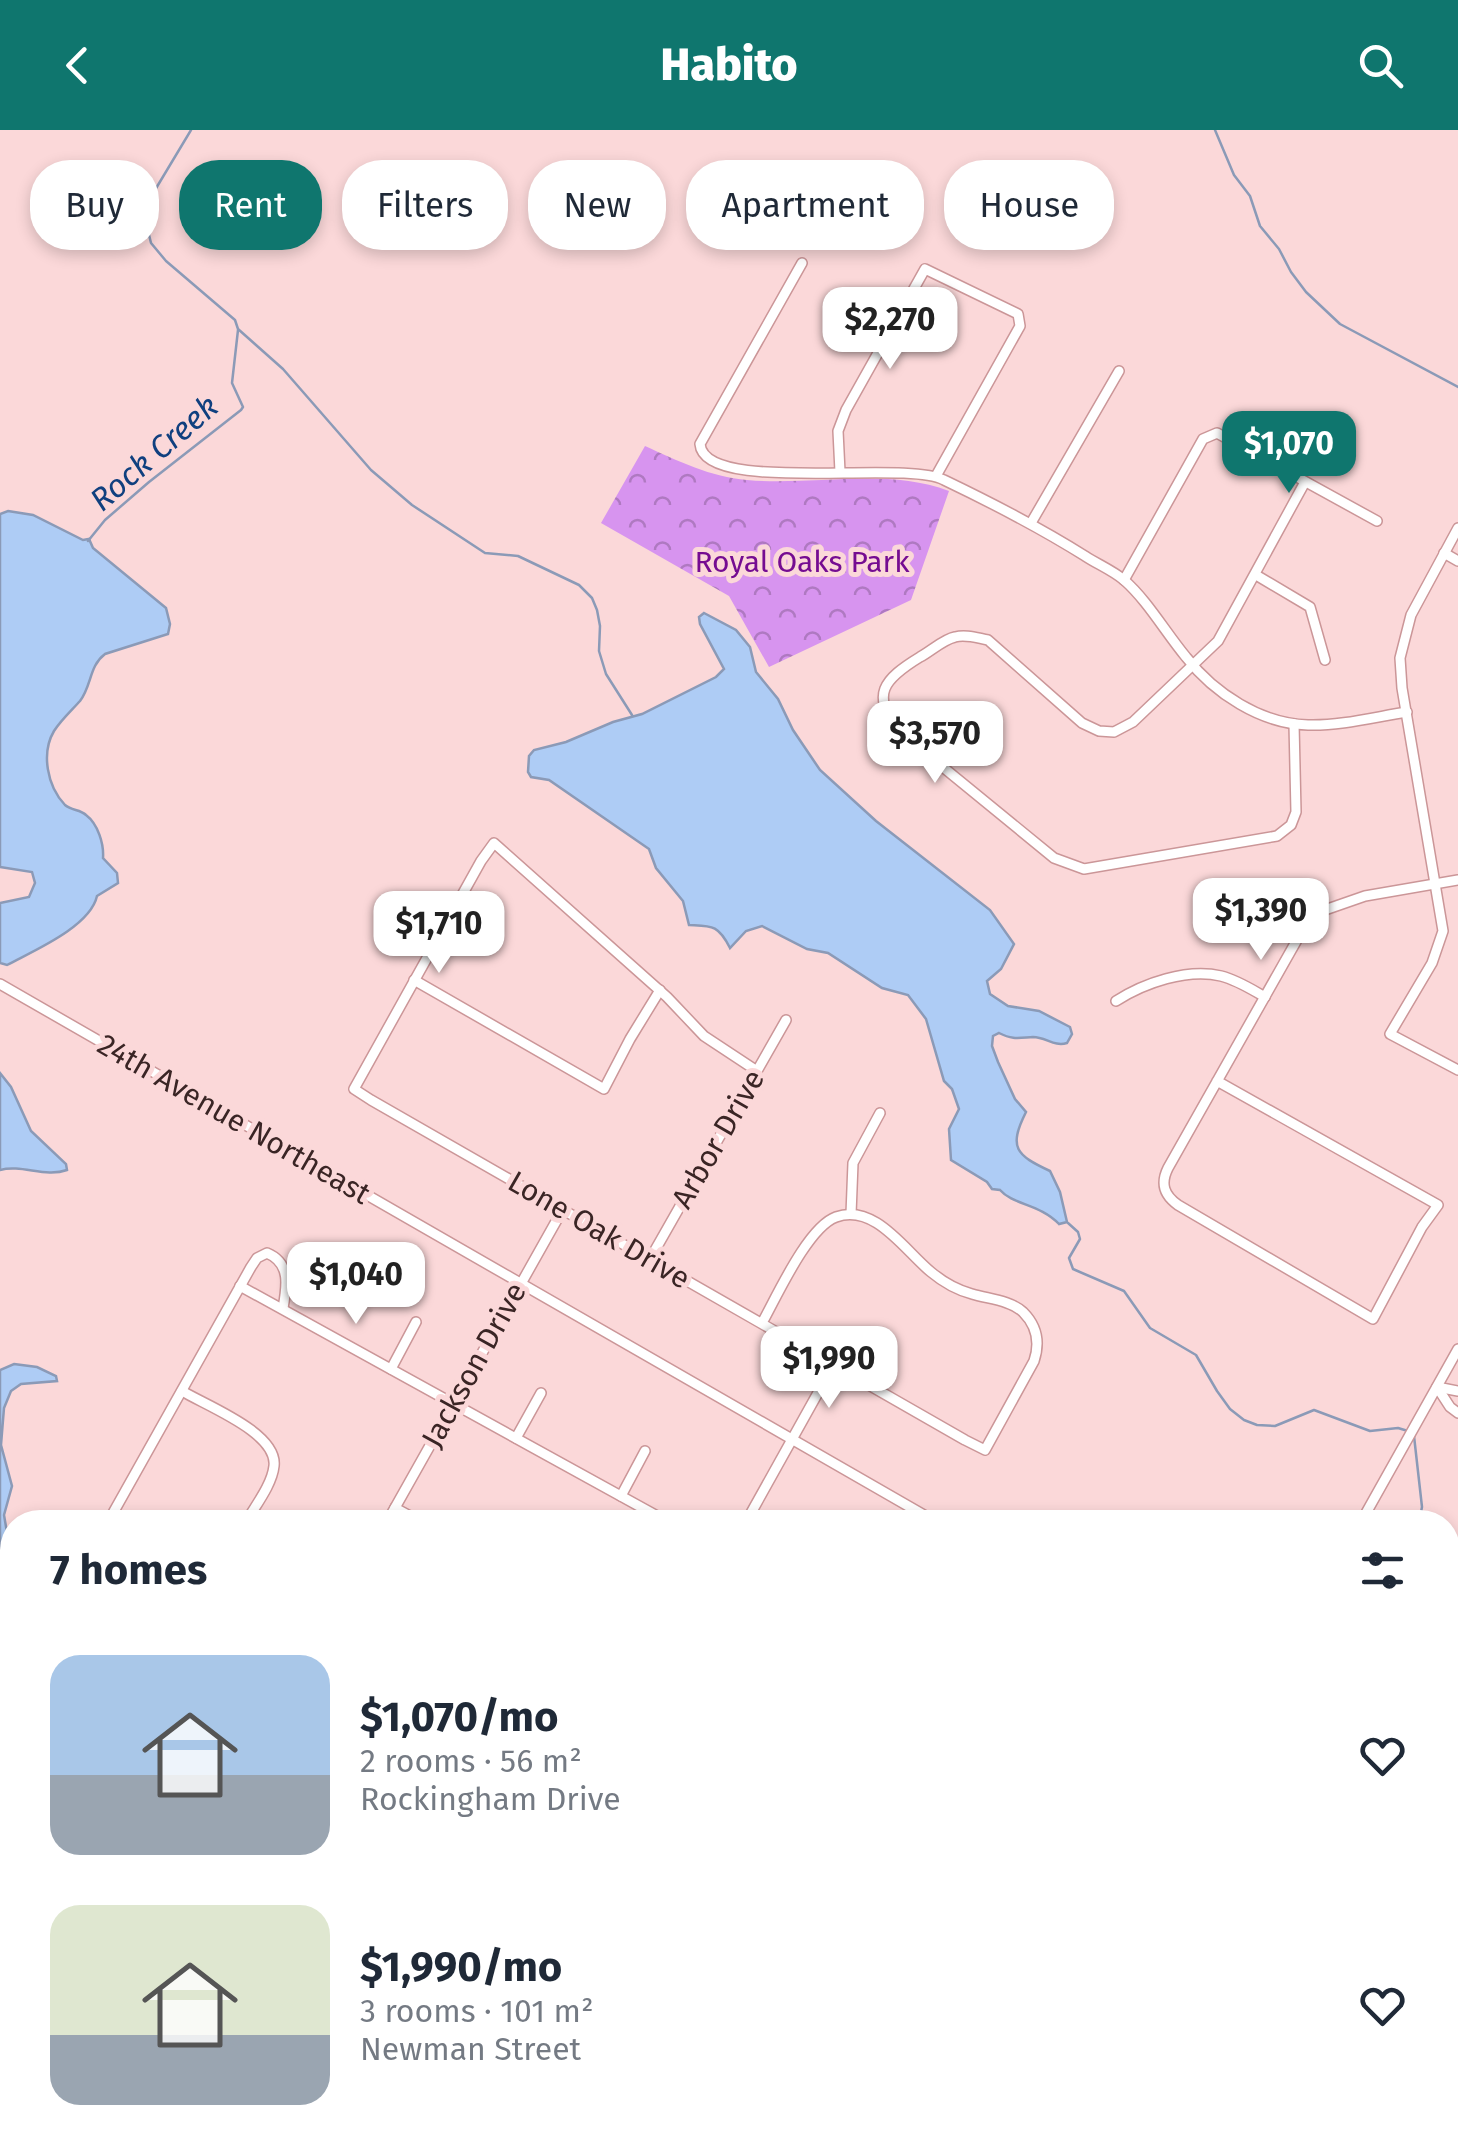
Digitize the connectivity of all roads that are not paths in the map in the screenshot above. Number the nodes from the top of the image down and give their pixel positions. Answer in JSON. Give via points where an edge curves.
{"nodes":[{"id":1,"x":802,"y":263,"type":"dead end"},
{"id":2,"x":1120,"y":372,"type":"dead end"},
{"id":3,"x":840,"y":472,"type":"junction"},
{"id":4,"x":936,"y":476,"type":"junction"},
{"id":5,"x":1305,"y":482,"type":"junction"},
{"id":6,"x":1377,"y":521,"type":"dead end"},
{"id":7,"x":1031,"y":522,"type":"junction"},
{"id":8,"x":1458,"y":528,"type":"edge"},
{"id":9,"x":1444,"y":553,"type":"junction"},
{"id":10,"x":1458,"y":560,"type":"edge"},
{"id":11,"x":1256,"y":575,"type":"junction"},
{"id":12,"x":1124,"y":580,"type":"junction"},
{"id":13,"x":1325,"y":660,"type":"dead end"},
{"id":14,"x":1193,"y":667,"type":"junction"},
{"id":15,"x":1406,"y":712,"type":"junction"},
{"id":16,"x":1294,"y":724,"type":"junction"},
{"id":17,"x":1458,"y":880,"type":"edge"},
{"id":18,"x":1436,"y":884,"type":"junction"},
{"id":19,"x":414,"y":980,"type":"junction"},
{"id":20,"x":0,"y":984,"type":"edge"},
{"id":21,"x":660,"y":990,"type":"junction"},
{"id":22,"x":1264,"y":997,"type":"junction"},
{"id":23,"x":1116,"y":1001,"type":"dead end"},
{"id":24,"x":786,"y":1020,"type":"dead end"},
{"id":25,"x":1458,"y":1070,"type":"edge"},
{"id":26,"x":758,"y":1071,"type":"junction"},
{"id":27,"x":1218,"y":1082,"type":"junction"},
{"id":28,"x":880,"y":1113,"type":"dead end"},
{"id":29,"x":563,"y":1209,"type":"junction"},
{"id":30,"x":851,"y":1214,"type":"junction"},
{"id":31,"x":650,"y":1259,"type":"junction"},
{"id":32,"x":518,"y":1284,"type":"junction"},
{"id":33,"x":240,"y":1286,"type":"junction"},
{"id":34,"x":283,"y":1308,"type":"junction"},
{"id":35,"x":416,"y":1322,"type":"dead end"},
{"id":36,"x":762,"y":1324,"type":"junction"},
{"id":37,"x":1458,"y":1349,"type":"edge"},
{"id":38,"x":834,"y":1364,"type":"junction"},
{"id":39,"x":390,"y":1368,"type":"junction"},
{"id":40,"x":1437,"y":1387,"type":"junction"},
{"id":41,"x":182,"y":1392,"type":"junction"},
{"id":42,"x":1458,"y":1392,"type":"edge"},
{"id":43,"x":541,"y":1393,"type":"dead end"},
{"id":44,"x":455,"y":1404,"type":"junction"},
{"id":45,"x":1458,"y":1413,"type":"edge"},
{"id":46,"x":516,"y":1438,"type":"junction"},
{"id":47,"x":792,"y":1440,"type":"junction"},
{"id":48,"x":645,"y":1451,"type":"dead end"},
{"id":49,"x":620,"y":1496,"type":"junction"},
{"id":50,"x":395,"y":1508,"type":"joint"},
{"id":51,"x":115,"y":1510,"type":"edge"},
{"id":52,"x":252,"y":1510,"type":"edge"},
{"id":53,"x":399,"y":1510,"type":"edge"},
{"id":54,"x":646,"y":1510,"type":"edge"},
{"id":55,"x":753,"y":1510,"type":"edge"},
{"id":56,"x":915,"y":1510,"type":"edge"},
{"id":57,"x":1368,"y":1510,"type":"edge"}],
"edges":[{"from":1,"to":3,"type":"street","via":[[700,454],[728,469]]},
{"from":2,"to":7,"type":"street"},
{"from":3,"to":4,"type":"street"},
{"from":3,"to":4,"type":"street","via":[[838,431],[846,410],[925,269],[1018,314],[1020,326]]},
{"from":4,"to":7,"type":"street"},
{"from":5,"to":6,"type":"street"},
{"from":5,"to":11,"type":"street"},
{"from":5,"to":12,"type":"street","via":[[1216,433],[1203,439]]},
{"from":7,"to":12,"type":"street"},
{"from":8,"to":9,"type":"street"},
{"from":9,"to":10,"type":"street"},
{"from":9,"to":15,"type":"street","via":[[1403,637]]},
{"from":11,"to":13,"type":"street","via":[[1310,607]]},
{"from":11,"to":14,"type":"street","via":[[1218,641]]},
{"from":12,"to":14,"type":"street"},
{"from":14,"to":16,"type":"street","via":[[1250,710]]},
{"from":14,"to":16,"type":"street","via":[[1114,732],[1082,723],[988,640],[970,636],[953,637],[893,674],[883,700],[900,732],[1054,858],[1084,868],[1276,836],[1292,825],[1296,812]]},
{"from":15,"to":16,"type":"street"},
{"from":15,"to":18,"type":"street"},
{"from":17,"to":18,"type":"street"},
{"from":18,"to":22,"type":"street","via":[[1319,912]]},
{"from":18,"to":25,"type":"street","via":[[1443,931],[1438,953],[1390,1034]]},
{"from":19,"to":21,"type":"street","via":[[604,1089]]},
{"from":19,"to":21,"type":"street","via":[[494,843]]},
{"from":19,"to":29,"type":"street","name":"Lone Oak Drive","via":[[354,1089]]},
{"from":20,"to":32,"type":"street","name":"24th Avenue Northeast"},
{"from":21,"to":26,"type":"street","via":[[704,1036]]},
{"from":22,"to":23,"type":"street","via":[[1210,974],[1141,985]]},
{"from":22,"to":27,"type":"street"},
{"from":24,"to":26,"type":"street","name":"Arbor Drive"},
{"from":26,"to":31,"type":"street","name":"Arbor Drive"},
{"from":27,"to":27,"type":"street","via":[[1438,1205],[1373,1319],[1165,1192],[1164,1176]]},
{"from":28,"to":30,"type":"street","via":[[853,1163]]},
{"from":29,"to":31,"type":"street","name":"Lone Oak Drive"},
{"from":29,"to":32,"type":"street","name":"Jackson Drive"},
{"from":30,"to":36,"type":"street","via":[[814,1235]]},
{"from":30,"to":38,"type":"street","name":"Lone Oak Drive","via":[[879,1224],[952,1286],[1016,1306],[1034,1326],[1037,1347],[985,1450]]},
{"from":31,"to":36,"type":"street","name":"Lone Oak Drive"},
{"from":32,"to":44,"type":"street","name":"Jackson Drive"},
{"from":32,"to":47,"type":"street","name":"24th Avenue Northeast"},
{"from":33,"to":34,"type":"street"},
{"from":33,"to":34,"type":"street","via":[[257,1258],[271,1254],[286,1274]]},
{"from":33,"to":41,"type":"street"},
{"from":34,"to":39,"type":"street"},
{"from":35,"to":39,"type":"street"},
{"from":36,"to":38,"type":"street","name":"Lone Oak Drive"},
{"from":37,"to":40,"type":"street"},
{"from":38,"to":47,"type":"street"},
{"from":39,"to":44,"type":"street"},
{"from":40,"to":42,"type":"street"},
{"from":40,"to":45,"type":"street"},
{"from":40,"to":57,"type":"street"},
{"from":41,"to":51,"type":"street"},
{"from":41,"to":52,"type":"street","via":[[264,1438],[273,1452],[272,1474]]},
{"from":43,"to":46,"type":"street"},
{"from":44,"to":46,"type":"street"},
{"from":44,"to":50,"type":"street","name":"Jackson Drive"},
{"from":46,"to":49,"type":"street"},
{"from":47,"to":55,"type":"street"},
{"from":47,"to":56,"type":"street","name":"24th Avenue Northeast"},
{"from":48,"to":49,"type":"street"},
{"from":49,"to":54,"type":"street"},
{"from":50,"to":53,"type":"street"}]}
